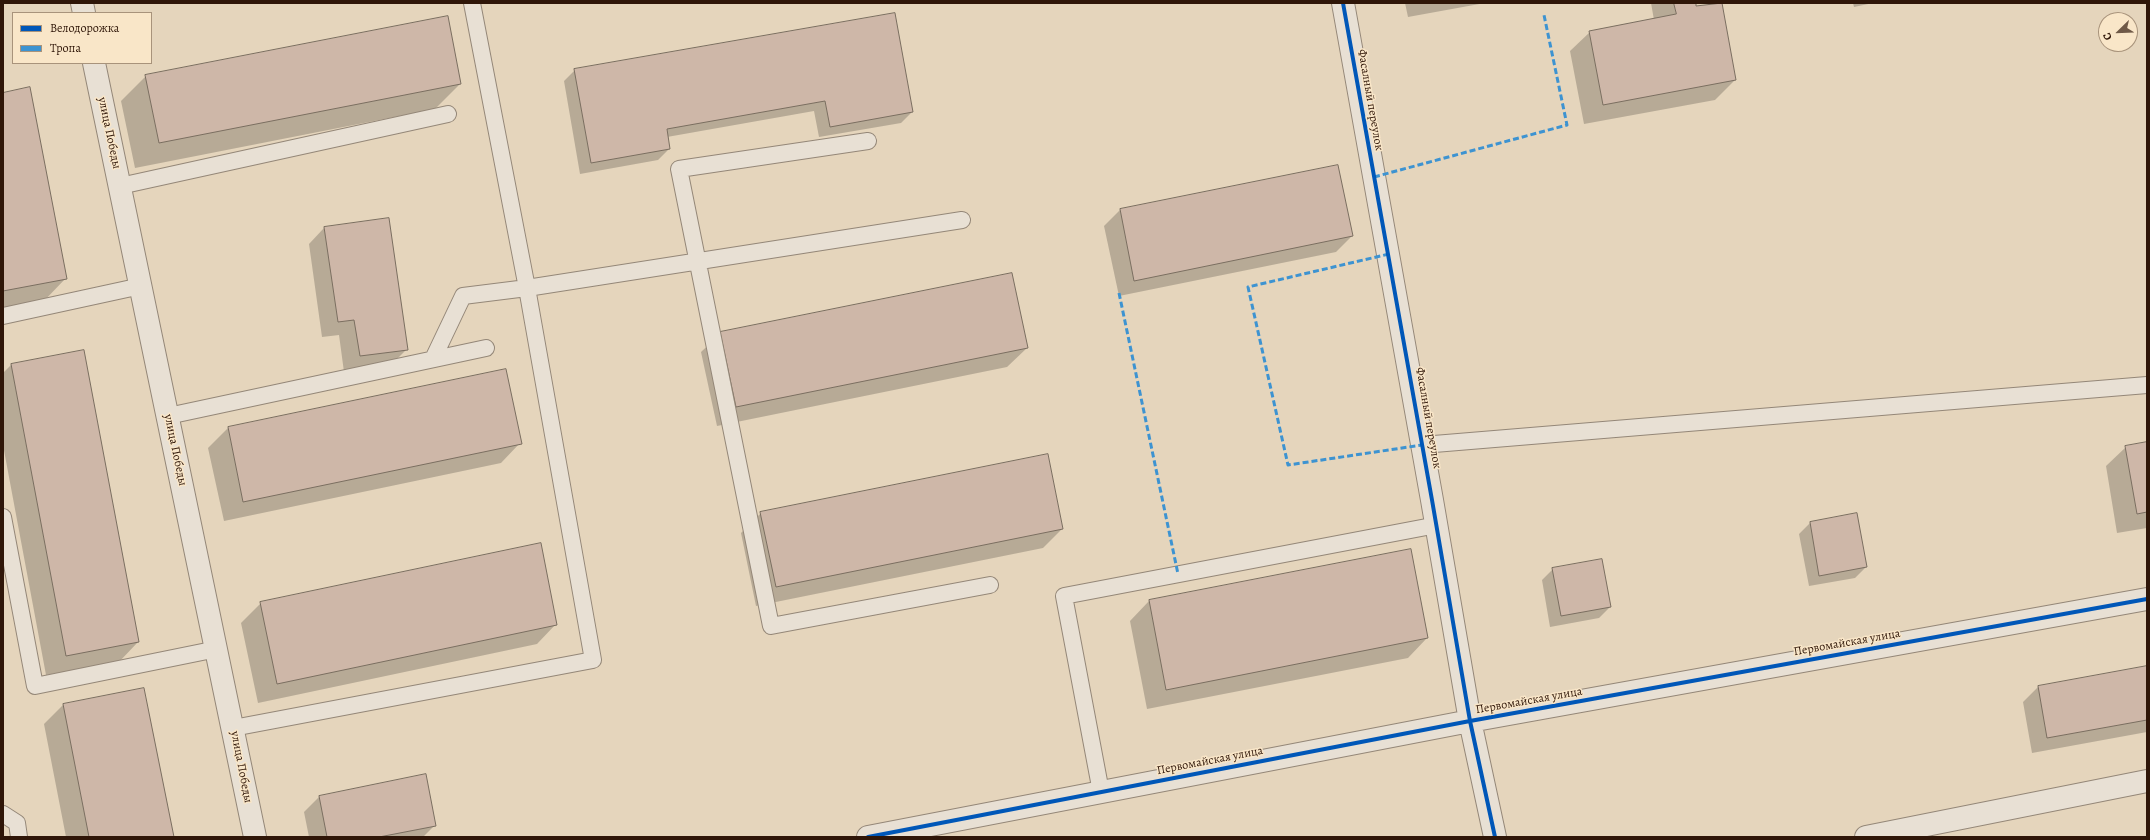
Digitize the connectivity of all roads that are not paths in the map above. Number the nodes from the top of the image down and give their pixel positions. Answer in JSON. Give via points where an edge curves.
{"nodes":[{"id":1,"x":472,"y":3,"type":"edge"},
{"id":2,"x":1343,"y":3,"type":"edge"},
{"id":3,"x":94,"y":64,"type":"edge"},
{"id":4,"x":448,"y":114,"type":"dead end"},
{"id":5,"x":868,"y":141,"type":"dead end"},
{"id":6,"x":120,"y":186,"type":"junction"},
{"id":7,"x":962,"y":220,"type":"dead end"},
{"id":8,"x":698,"y":261,"type":"junction"},
{"id":9,"x":141,"y":286,"type":"junction"},
{"id":10,"x":527,"y":288,"type":"junction"},
{"id":11,"x":3,"y":316,"type":"edge"},
{"id":12,"x":486,"y":348,"type":"dead end"},
{"id":13,"x":433,"y":359,"type":"junction"},
{"id":14,"x":2147,"y":385,"type":"edge"},
{"id":15,"x":168,"y":416,"type":"junction"},
{"id":16,"x":1422,"y":445,"type":"junction"},
{"id":17,"x":3,"y":517,"type":"edge"},
{"id":18,"x":1437,"y":525,"type":"junction"},
{"id":19,"x":990,"y":585,"type":"dead end"},
{"id":20,"x":2147,"y":599,"type":"edge"},
{"id":21,"x":217,"y":649,"type":"junction"},
{"id":22,"x":1470,"y":721,"type":"junction"},
{"id":23,"x":233,"y":728,"type":"junction"},
{"id":24,"x":2147,"y":781,"type":"edge"},
{"id":25,"x":1101,"y":792,"type":"junction"},
{"id":26,"x":3,"y":814,"type":"edge"},
{"id":27,"x":20,"y":837,"type":"edge"},
{"id":28,"x":255,"y":837,"type":"edge"},
{"id":29,"x":868,"y":837,"type":"edge"},
{"id":30,"x":1495,"y":837,"type":"edge"},
{"id":31,"x":1866,"y":837,"type":"edge"}],
"edges":[{"from":1,"to":10,"type":"lane"},
{"from":2,"to":16,"type":"street","name":"Фасалный переулок"},
{"from":3,"to":6,"type":"street","name":"улица Победы"},
{"from":4,"to":6,"type":"lane"},
{"from":5,"to":8,"type":"lane","via":[[679,169]]},
{"from":6,"to":9,"type":"street","name":"улица Победы"},
{"from":7,"to":8,"type":"lane"},
{"from":8,"to":10,"type":"lane"},
{"from":8,"to":19,"type":"lane","via":[[772,626]]},
{"from":9,"to":11,"type":"lane"},
{"from":9,"to":15,"type":"street","name":"улица Победы"},
{"from":10,"to":13,"type":"lane","via":[[462,296]]},
{"from":10,"to":23,"type":"lane","via":[[593,660]]},
{"from":12,"to":13,"type":"lane"},
{"from":13,"to":15,"type":"lane"},
{"from":14,"to":16,"type":"lane"},
{"from":15,"to":21,"type":"street","name":"улица Победы"},
{"from":16,"to":18,"type":"street","name":"Фасалный переулок"},
{"from":17,"to":21,"type":"lane","via":[[35,686]]},
{"from":18,"to":22,"type":"street","name":"Фасалный переулок"},
{"from":18,"to":25,"type":"lane","via":[[1064,596]]},
{"from":20,"to":22,"type":"street","name":"Первомайская улица"},
{"from":21,"to":23,"type":"street","name":"улица Победы"},
{"from":22,"to":25,"type":"street","name":"Первомайская улица"},
{"from":22,"to":30,"type":"street","name":"Фасалный переулок"},
{"from":23,"to":28,"type":"street","name":"улица Победы"},
{"from":24,"to":31,"type":"street"},
{"from":25,"to":29,"type":"street","name":"Первомайская улица"},
{"from":26,"to":27,"type":"lane","via":[[17,823]]}]}
